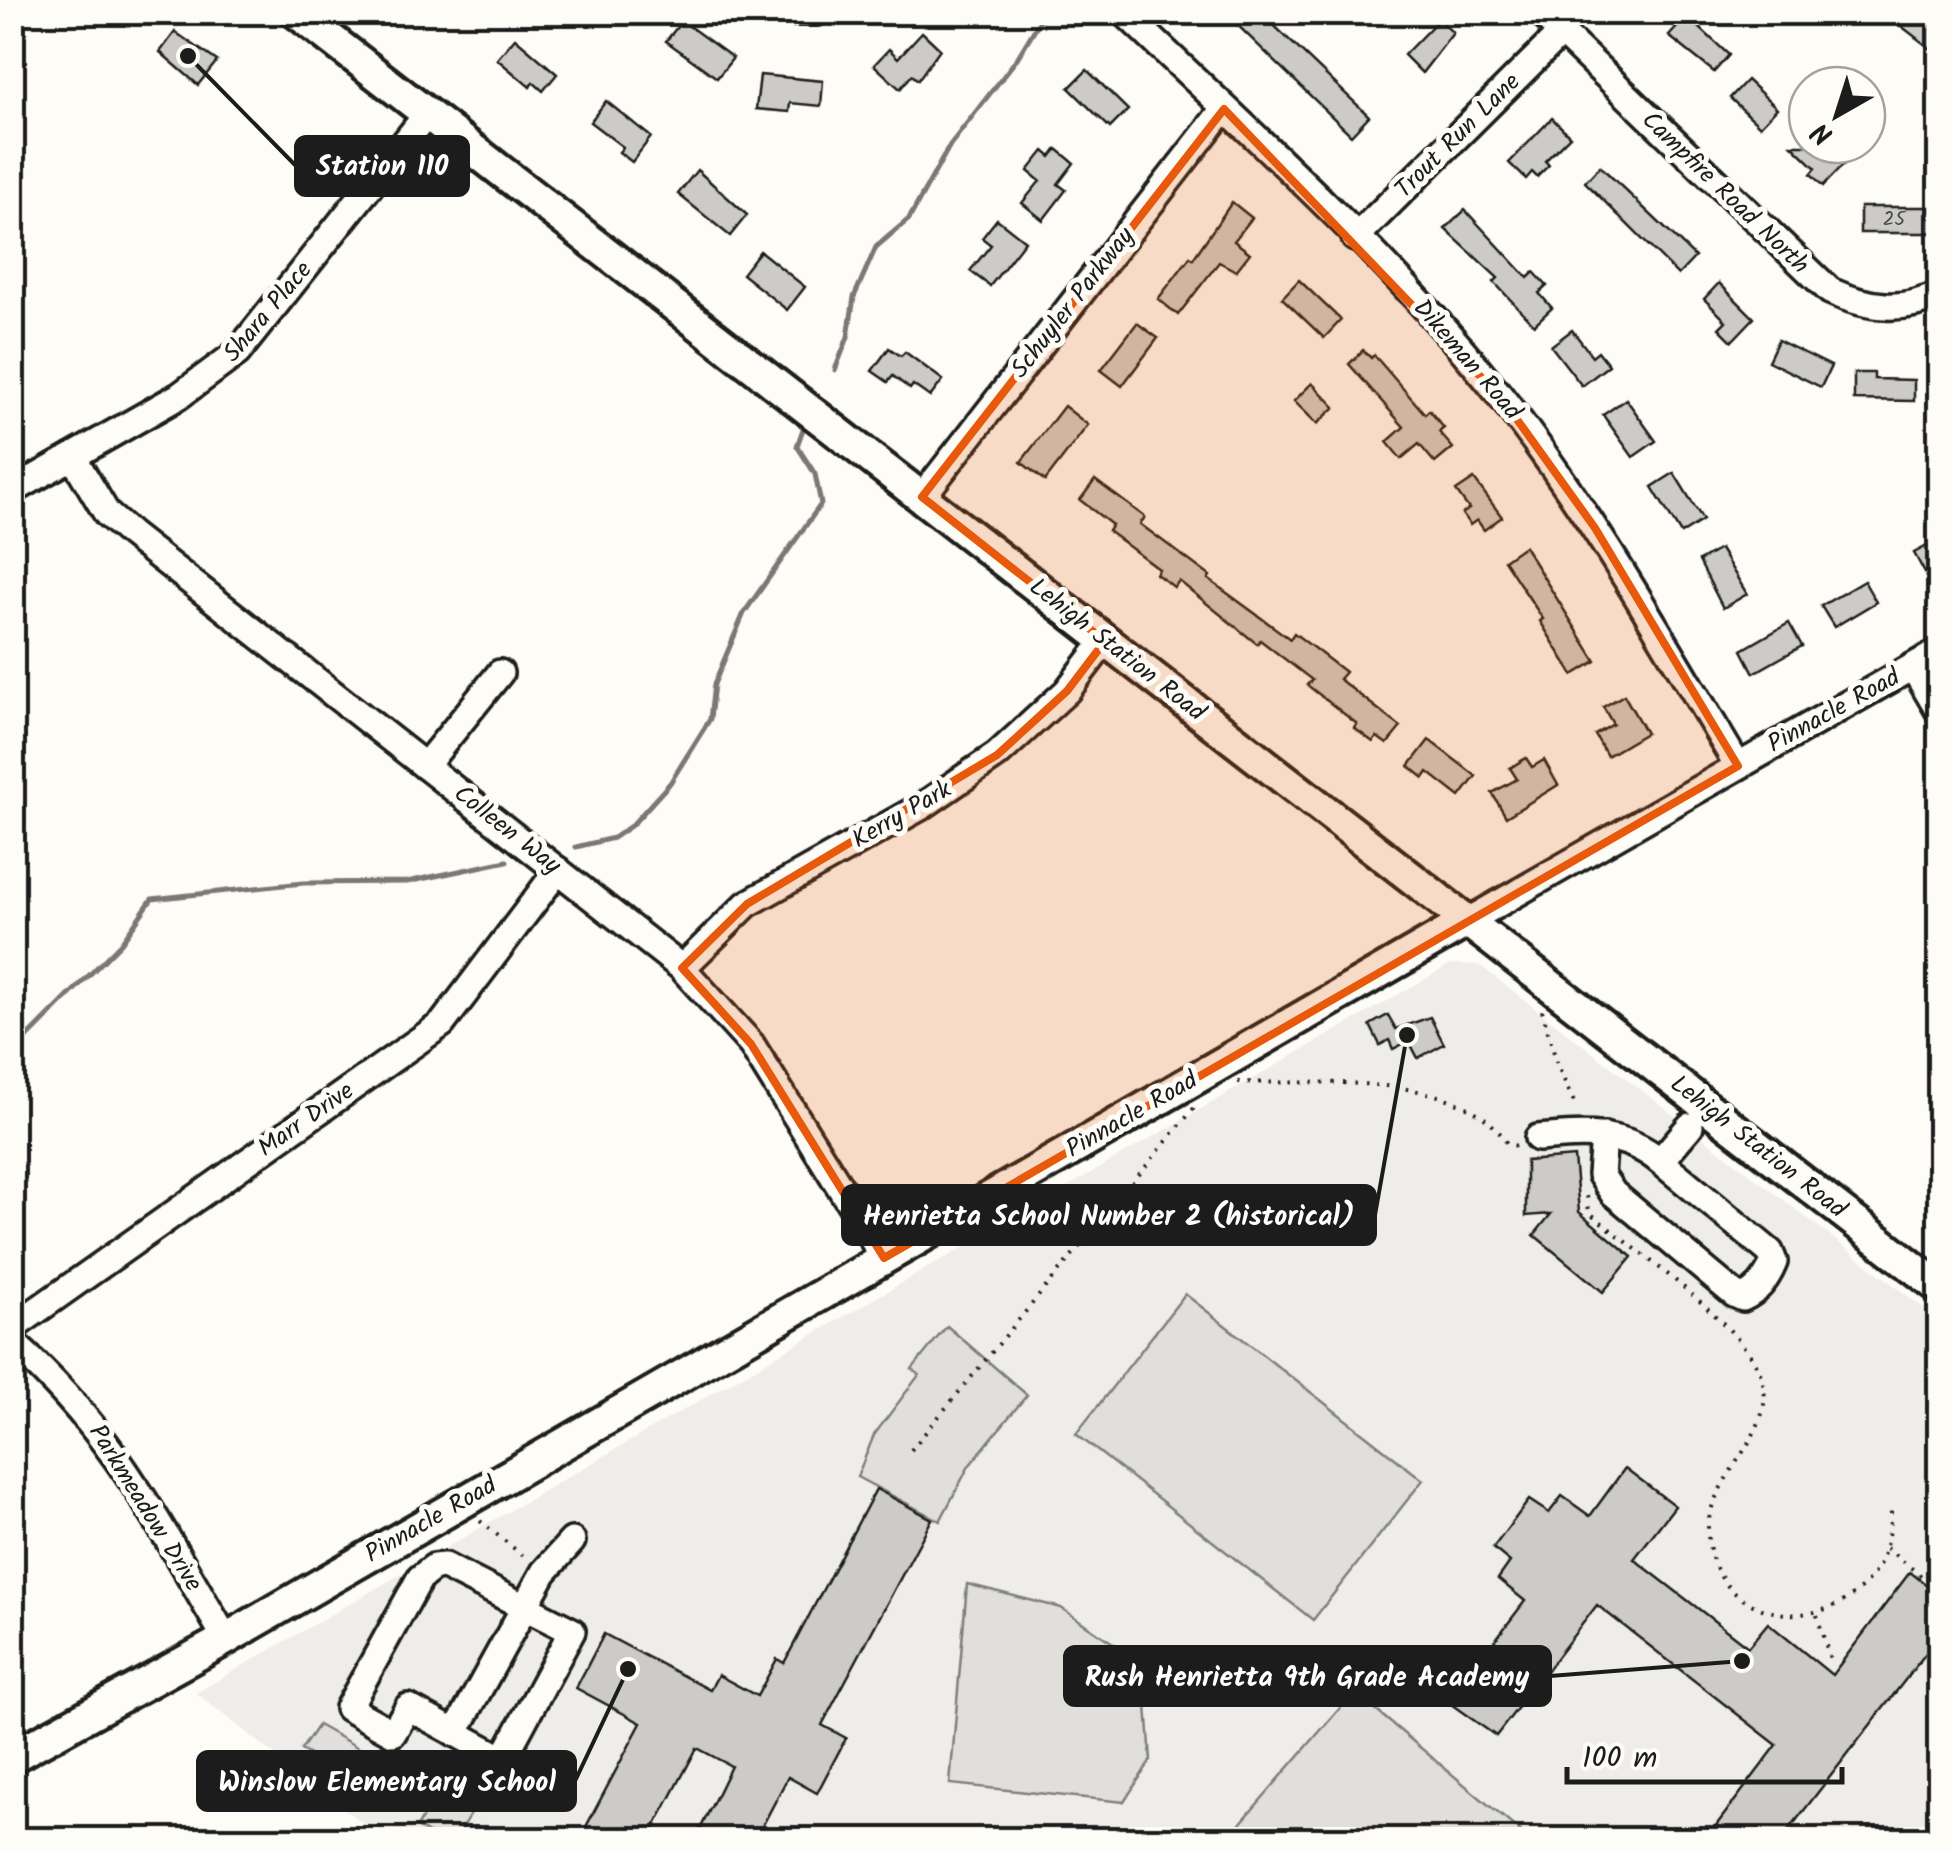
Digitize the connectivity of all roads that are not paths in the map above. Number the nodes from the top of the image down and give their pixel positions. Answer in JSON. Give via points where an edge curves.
{"nodes":[{"id":1,"x":296,"y":12,"type":"edge"},
{"id":2,"x":793,"y":12,"type":"edge"},
{"id":3,"x":817,"y":12,"type":"edge"},
{"id":4,"x":1124,"y":12,"type":"edge"},
{"id":5,"x":1540,"y":12,"type":"edge"},
{"id":6,"x":1561,"y":34,"type":"junction"},
{"id":7,"x":1224,"y":109,"type":"junction"},
{"id":8,"x":428,"y":113,"type":"junction"},
{"id":9,"x":1355,"y":238,"type":"junction"},
{"id":10,"x":1940,"y":294,"type":"edge"},
{"id":11,"x":72,"y":457,"type":"junction"},
{"id":12,"x":12,"y":491,"type":"edge"},
{"id":13,"x":922,"y":498,"type":"junction"},
{"id":14,"x":1105,"y":641,"type":"junction"},
{"id":15,"x":1940,"y":652,"type":"edge"},
{"id":16,"x":1913,"y":667,"type":"junction"},
{"id":17,"x":500,"y":673,"type":"dead end"},
{"id":18,"x":1940,"y":713,"type":"edge"},
{"id":19,"x":426,"y":766,"type":"junction"},
{"id":20,"x":1738,"y":766,"type":"junction"},
{"id":21,"x":558,"y":870,"type":"junction"},
{"id":22,"x":1468,"y":921,"type":"junction"},
{"id":23,"x":682,"y":968,"type":"junction"},
{"id":24,"x":1690,"y":1126,"type":"dead end"},
{"id":25,"x":1604,"y":1136,"type":"junction"},
{"id":26,"x":1531,"y":1146,"type":"road end"},
{"id":27,"x":1660,"y":1161,"type":"junction"},
{"id":28,"x":884,"y":1258,"type":"junction"},
{"id":29,"x":1940,"y":1288,"type":"edge"},
{"id":30,"x":12,"y":1328,"type":"edge"},
{"id":31,"x":12,"y":1342,"type":"edge"},
{"id":32,"x":572,"y":1541,"type":"dead end"},
{"id":33,"x":524,"y":1605,"type":"junction"},
{"id":34,"x":226,"y":1639,"type":"junction"},
{"id":35,"x":455,"y":1733,"type":"junction"},
{"id":36,"x":12,"y":1757,"type":"edge"}],
"edges":[{"from":1,"to":8,"type":"main road","name":"Lehigh Station Road"},
{"from":2,"to":3,"type":"street"},
{"from":4,"to":7,"type":"street","name":"Dikeman Road"},
{"from":5,"to":6,"type":"street","name":"Campfire Road North"},
{"from":6,"to":9,"type":"street","name":"Trout Run Lane"},
{"from":6,"to":10,"type":"street","name":"Campfire Road North","via":[[1830,291],[1880,307],[1920,304]]},
{"from":7,"to":9,"type":"street","name":"Dikeman Road"},
{"from":7,"to":13,"type":"street","name":"Schuyler Parkway"},
{"from":8,"to":11,"type":"street","name":"Shara Place","via":[[237,353],[179,396]]},
{"from":8,"to":13,"type":"main road","name":"Lehigh Station Road"},
{"from":9,"to":20,"type":"street","name":"Dikeman Road","via":[[1455,343],[1550,461]]},
{"from":11,"to":12,"type":"street","name":"Shara Place"},
{"from":11,"to":19,"type":"street","name":"Colleen Way","via":[[107,514]]},
{"from":13,"to":14,"type":"main road","name":"Lehigh Station Road"},
{"from":14,"to":22,"type":"main road","name":"Lehigh Station Road"},
{"from":14,"to":23,"type":"street","name":"Kerry Park","via":[[1067,691],[997,756],[747,904]]},
{"from":15,"to":16,"type":"street","name":"Pinnacle Road"},
{"from":16,"to":18,"type":"street"},
{"from":16,"to":20,"type":"street","name":"Pinnacle Road"},
{"from":17,"to":19,"type":"street"},
{"from":19,"to":21,"type":"street","name":"Colleen Way"},
{"from":20,"to":22,"type":"street","name":"Pinnacle Road"},
{"from":21,"to":23,"type":"street","name":"Colleen Way"},
{"from":21,"to":30,"type":"street","name":"Marr Drive","via":[[442,1024]]},
{"from":22,"to":28,"type":"main road","name":"Pinnacle Road"},
{"from":22,"to":29,"type":"main road","name":"Lehigh Station Road"},
{"from":23,"to":28,"type":"street","name":"Colleen Way","via":[[751,1044]]},
{"from":24,"to":27,"type":"street"},
{"from":25,"to":26,"type":"street"},
{"from":25,"to":27,"type":"street","via":[[1626,1138]]},
{"from":25,"to":27,"type":"street","via":[[1602,1175],[1613,1193],[1734,1294],[1752,1294],[1774,1262],[1770,1252]]},
{"from":28,"to":34,"type":"main road","name":"Pinnacle Road"},
{"from":31,"to":34,"type":"street","name":"Parkmeadow Drive","via":[[56,1381],[121,1459]]},
{"from":32,"to":33,"type":"street"},
{"from":33,"to":35,"type":"street"},
{"from":33,"to":35,"type":"street","via":[[572,1631],[544,1685],[503,1759]]},
{"from":33,"to":35,"type":"street","via":[[453,1568],[427,1571],[348,1708],[394,1733],[408,1707]]},
{"from":34,"to":36,"type":"main road","name":"Pinnacle Road"}]}
